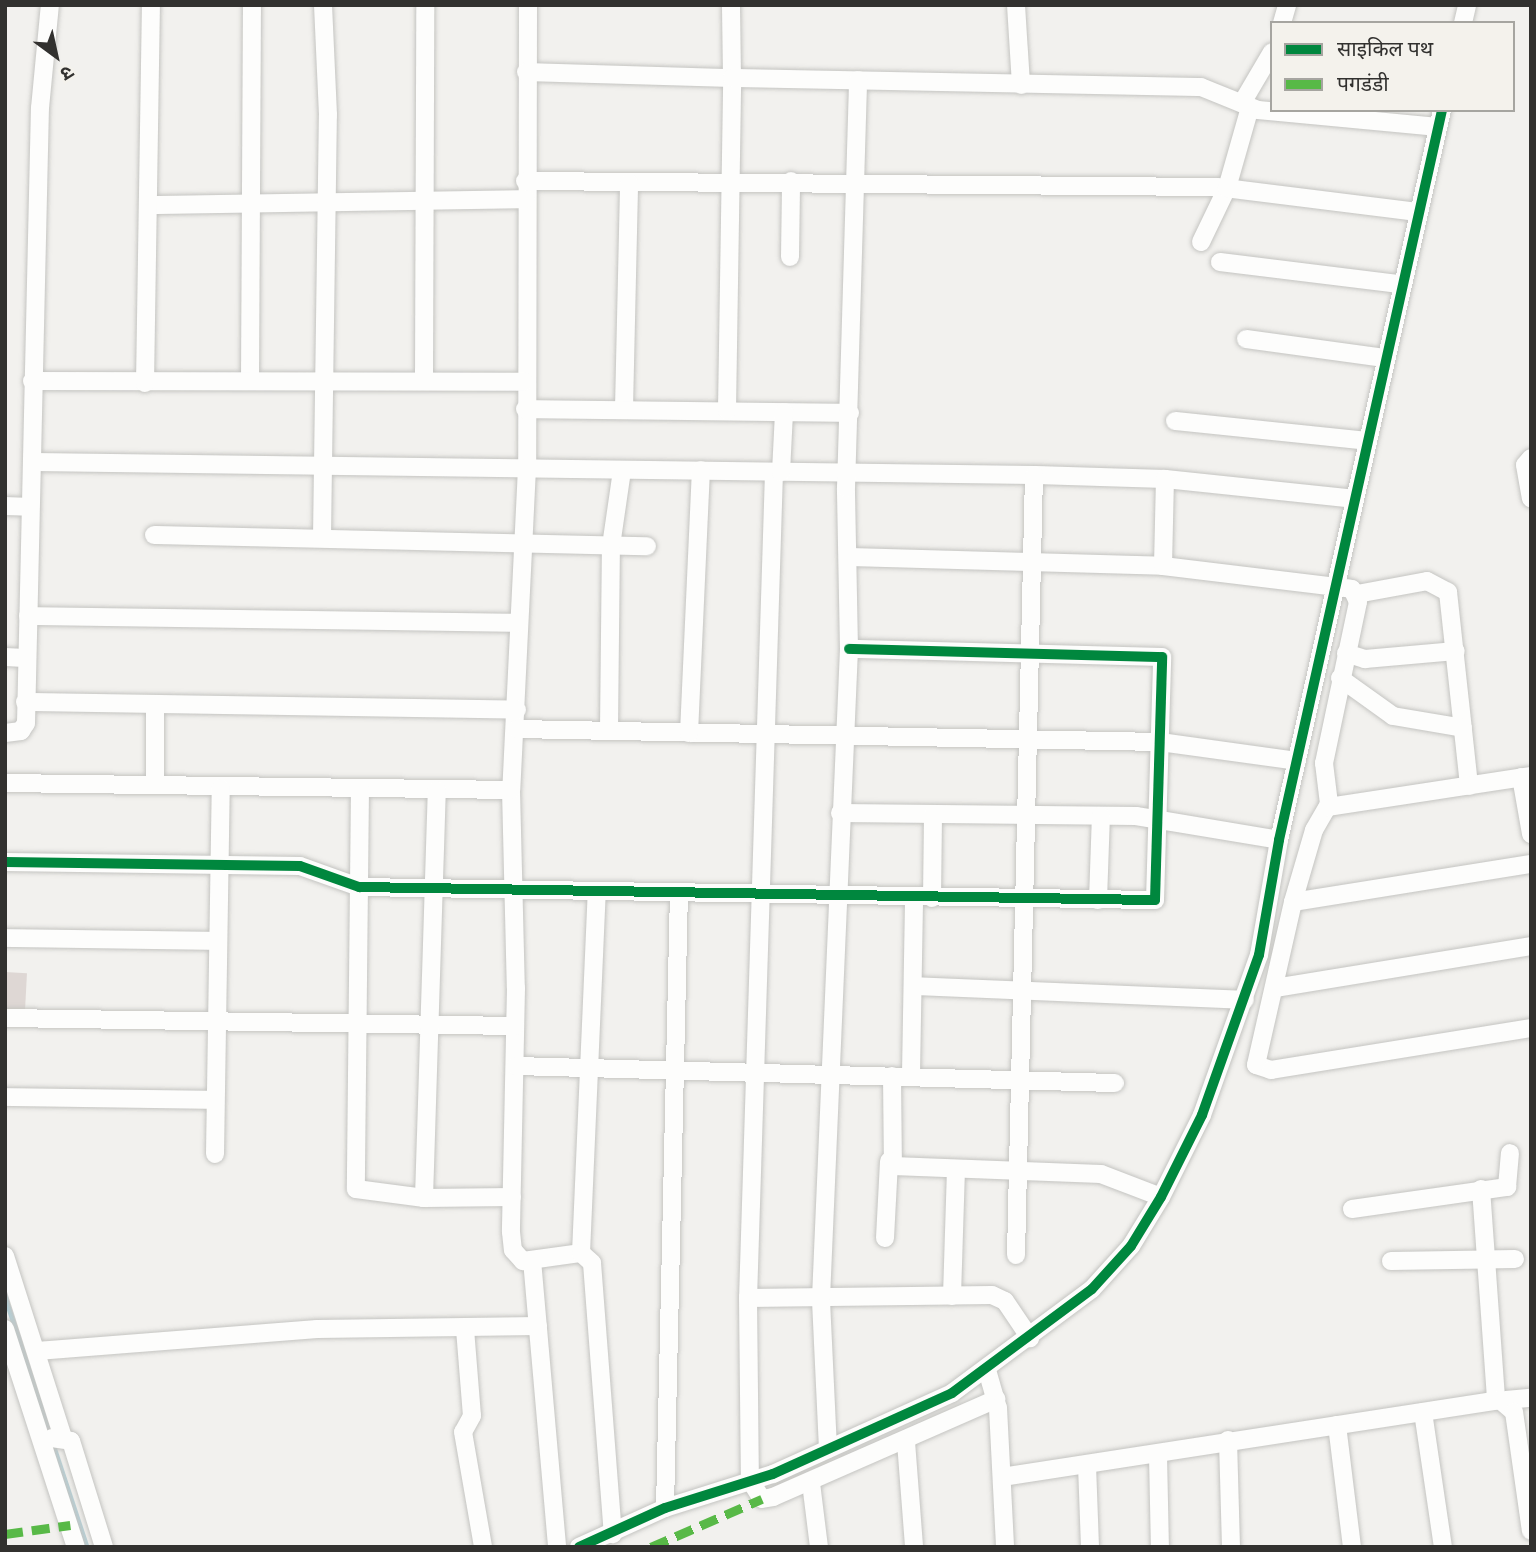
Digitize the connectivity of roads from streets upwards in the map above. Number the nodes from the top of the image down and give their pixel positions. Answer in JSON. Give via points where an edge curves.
{"nodes":[{"id":1,"x":50,"y":5,"type":"edge"},
{"id":2,"x":151,"y":5,"type":"edge"},
{"id":3,"x":252,"y":5,"type":"edge"},
{"id":4,"x":323,"y":5,"type":"edge"},
{"id":5,"x":425,"y":5,"type":"edge"},
{"id":6,"x":528,"y":5,"type":"edge"},
{"id":7,"x":731,"y":5,"type":"edge"},
{"id":8,"x":1016,"y":5,"type":"edge"},
{"id":9,"x":1270,"y":56,"type":"edge"},
{"id":10,"x":526,"y":72,"type":"junction"},
{"id":11,"x":732,"y":78,"type":"junction"},
{"id":12,"x":858,"y":80,"type":"junction"},
{"id":13,"x":1021,"y":85,"type":"junction"},
{"id":14,"x":1246,"y":105,"type":"junction"},
{"id":15,"x":1270,"y":107,"type":"edge"},
{"id":16,"x":1343,"y":112,"type":"edge"},
{"id":17,"x":1440,"y":119,"type":"edge"},
{"id":18,"x":525,"y":180,"type":"junction"},
{"id":19,"x":727,"y":180,"type":"junction"},
{"id":20,"x":791,"y":181,"type":"junction"},
{"id":21,"x":629,"y":183,"type":"junction"},
{"id":22,"x":852,"y":183,"type":"junction"},
{"id":23,"x":1227,"y":188,"type":"junction"},
{"id":24,"x":526,"y":199,"type":"junction"},
{"id":25,"x":424,"y":201,"type":"junction"},
{"id":26,"x":323,"y":203,"type":"junction"},
{"id":27,"x":151,"y":205,"type":"junction"},
{"id":28,"x":253,"y":205,"type":"junction"},
{"id":29,"x":1417,"y":212,"type":"junction"},
{"id":30,"x":1201,"y":242,"type":"dead end"},
{"id":31,"x":790,"y":257,"type":"dead end"},
{"id":32,"x":1220,"y":262,"type":"dead end"},
{"id":33,"x":1400,"y":284,"type":"junction"},
{"id":34,"x":1247,"y":339,"type":"dead end"},
{"id":35,"x":1385,"y":358,"type":"junction"},
{"id":36,"x":250,"y":380,"type":"junction"},
{"id":37,"x":324,"y":380,"type":"junction"},
{"id":38,"x":33,"y":381,"type":"junction"},
{"id":39,"x":424,"y":381,"type":"junction"},
{"id":40,"x":524,"y":382,"type":"junction"},
{"id":41,"x":145,"y":383,"type":"junction"},
{"id":42,"x":624,"y":408,"type":"junction"},
{"id":43,"x":526,"y":409,"type":"junction"},
{"id":44,"x":727,"y":410,"type":"junction"},
{"id":45,"x":785,"y":412,"type":"junction"},
{"id":46,"x":850,"y":413,"type":"junction"},
{"id":47,"x":1175,"y":421,"type":"dead end"},
{"id":48,"x":1368,"y":441,"type":"junction"},
{"id":49,"x":1531,"y":457,"type":"edge"},
{"id":50,"x":34,"y":462,"type":"junction"},
{"id":51,"x":527,"y":468,"type":"junction"},
{"id":52,"x":320,"y":470,"type":"junction"},
{"id":53,"x":701,"y":470,"type":"junction"},
{"id":54,"x":622,"y":471,"type":"junction"},
{"id":55,"x":777,"y":472,"type":"junction"},
{"id":56,"x":850,"y":473,"type":"junction"},
{"id":57,"x":1034,"y":475,"type":"junction"},
{"id":58,"x":1165,"y":479,"type":"junction"},
{"id":59,"x":1531,"y":498,"type":"edge"},
{"id":60,"x":1354,"y":499,"type":"junction"},
{"id":61,"x":5,"y":506,"type":"edge"},
{"id":62,"x":30,"y":507,"type":"junction"},
{"id":63,"x":155,"y":535,"type":"dead end"},
{"id":64,"x":322,"y":537,"type":"junction"},
{"id":65,"x":523,"y":541,"type":"junction"},
{"id":66,"x":611,"y":546,"type":"junction"},
{"id":67,"x":647,"y":546,"type":"dead end"},
{"id":68,"x":850,"y":557,"type":"junction"},
{"id":69,"x":1030,"y":564,"type":"junction"},
{"id":70,"x":1163,"y":566,"type":"junction"},
{"id":71,"x":1338,"y":583,"type":"junction"},
{"id":72,"x":1357,"y":594,"type":"junction"},
{"id":73,"x":28,"y":616,"type":"junction"},
{"id":74,"x":519,"y":623,"type":"junction"},
{"id":75,"x":849,"y":649,"type":"junction"},
{"id":76,"x":1456,"y":651,"type":"junction"},
{"id":77,"x":1028,"y":653,"type":"junction"},
{"id":78,"x":1346,"y":653,"type":"junction"},
{"id":79,"x":5,"y":657,"type":"edge"},
{"id":80,"x":25,"y":658,"type":"junction"},
{"id":81,"x":1340,"y":678,"type":"junction"},
{"id":82,"x":25,"y":702,"type":"junction"},
{"id":83,"x":155,"y":704,"type":"junction"},
{"id":84,"x":517,"y":710,"type":"junction"},
{"id":85,"x":1463,"y":728,"type":"junction"},
{"id":86,"x":517,"y":729,"type":"junction"},
{"id":87,"x":608,"y":730,"type":"junction"},
{"id":88,"x":5,"y":733,"type":"edge"},
{"id":89,"x":689,"y":733,"type":"junction"},
{"id":90,"x":765,"y":736,"type":"junction"},
{"id":91,"x":841,"y":738,"type":"junction"},
{"id":92,"x":1027,"y":739,"type":"junction"},
{"id":93,"x":1160,"y":742,"type":"junction"},
{"id":94,"x":1297,"y":761,"type":"junction"},
{"id":95,"x":1526,"y":776,"type":"edge"},
{"id":96,"x":155,"y":781,"type":"junction"},
{"id":97,"x":5,"y":783,"type":"edge"},
{"id":98,"x":1469,"y":786,"type":"junction"},
{"id":99,"x":221,"y":788,"type":"junction"},
{"id":100,"x":360,"y":788,"type":"junction"},
{"id":101,"x":437,"y":790,"type":"junction"},
{"id":102,"x":511,"y":790,"type":"junction"},
{"id":103,"x":1328,"y":807,"type":"junction"},
{"id":104,"x":840,"y":813,"type":"junction"},
{"id":105,"x":933,"y":814,"type":"junction"},
{"id":106,"x":1024,"y":816,"type":"junction"},
{"id":107,"x":1101,"y":816,"type":"junction"},
{"id":108,"x":1158,"y":821,"type":"junction"},
{"id":109,"x":1531,"y":834,"type":"edge"},
{"id":110,"x":1279,"y":840,"type":"junction"},
{"id":111,"x":5,"y":862,"type":"edge"},
{"id":112,"x":218,"y":862,"type":"junction"},
{"id":113,"x":1531,"y":864,"type":"edge"},
{"id":114,"x":359,"y":887,"type":"junction"},
{"id":115,"x":438,"y":887,"type":"junction"},
{"id":116,"x":597,"y":891,"type":"junction"},
{"id":117,"x":514,"y":892,"type":"junction"},
{"id":118,"x":679,"y":892,"type":"junction"},
{"id":119,"x":762,"y":894,"type":"junction"},
{"id":120,"x":836,"y":895,"type":"junction"},
{"id":121,"x":923,"y":898,"type":"junction"},
{"id":122,"x":1022,"y":899,"type":"junction"},
{"id":123,"x":1098,"y":900,"type":"junction"},
{"id":124,"x":1293,"y":902,"type":"junction"},
{"id":125,"x":5,"y":938,"type":"edge"},
{"id":126,"x":215,"y":941,"type":"junction"},
{"id":127,"x":1531,"y":946,"type":"edge"},
{"id":128,"x":913,"y":986,"type":"junction"},
{"id":129,"x":1021,"y":988,"type":"junction"},
{"id":130,"x":1275,"y":988,"type":"junction"},
{"id":131,"x":1245,"y":1000,"type":"junction"},
{"id":132,"x":5,"y":1018,"type":"edge"},
{"id":133,"x":214,"y":1022,"type":"junction"},
{"id":134,"x":433,"y":1022,"type":"junction"},
{"id":135,"x":357,"y":1024,"type":"junction"},
{"id":136,"x":515,"y":1026,"type":"junction"},
{"id":137,"x":1531,"y":1028,"type":"edge"},
{"id":138,"x":516,"y":1066,"type":"junction"},
{"id":139,"x":588,"y":1069,"type":"junction"},
{"id":140,"x":671,"y":1073,"type":"junction"},
{"id":141,"x":753,"y":1074,"type":"junction"},
{"id":142,"x":831,"y":1074,"type":"junction"},
{"id":143,"x":911,"y":1074,"type":"junction"},
{"id":144,"x":892,"y":1076,"type":"junction"},
{"id":145,"x":1019,"y":1081,"type":"junction"},
{"id":146,"x":1115,"y":1083,"type":"dead end"},
{"id":147,"x":5,"y":1097,"type":"edge"},
{"id":148,"x":214,"y":1100,"type":"junction"},
{"id":149,"x":1510,"y":1153,"type":"dead end"},
{"id":150,"x":215,"y":1154,"type":"dead end"},
{"id":151,"x":889,"y":1161,"type":"junction"},
{"id":152,"x":957,"y":1169,"type":"junction"},
{"id":153,"x":1016,"y":1170,"type":"junction"},
{"id":154,"x":1481,"y":1189,"type":"junction"},
{"id":155,"x":512,"y":1197,"type":"junction"},
{"id":156,"x":1161,"y":1197,"type":"junction"},
{"id":157,"x":424,"y":1198,"type":"junction"},
{"id":158,"x":1352,"y":1209,"type":"dead end"},
{"id":159,"x":886,"y":1238,"type":"dead end"},
{"id":160,"x":581,"y":1254,"type":"junction"},
{"id":161,"x":1016,"y":1255,"type":"dead end"},
{"id":162,"x":5,"y":1256,"type":"edge"},
{"id":163,"x":1515,"y":1259,"type":"dead end"},
{"id":164,"x":532,"y":1260,"type":"junction"},
{"id":165,"x":1485,"y":1260,"type":"junction"},
{"id":166,"x":1391,"y":1261,"type":"dead end"},
{"id":167,"x":952,"y":1296,"type":"junction"},
{"id":168,"x":748,"y":1298,"type":"junction"},
{"id":169,"x":821,"y":1298,"type":"junction"},
{"id":170,"x":538,"y":1326,"type":"junction"},
{"id":171,"x":5,"y":1329,"type":"edge"},
{"id":172,"x":465,"y":1329,"type":"junction"},
{"id":173,"x":1030,"y":1338,"type":"junction"},
{"id":174,"x":37,"y":1351,"type":"junction"},
{"id":175,"x":12,"y":1369,"type":"edge"},
{"id":176,"x":991,"y":1383,"type":"junction"},
{"id":177,"x":1531,"y":1398,"type":"edge"},
{"id":178,"x":1501,"y":1400,"type":"junction"},
{"id":179,"x":1423,"y":1412,"type":"junction"},
{"id":180,"x":1337,"y":1425,"type":"junction"},
{"id":181,"x":52,"y":1438,"type":"junction"},
{"id":182,"x":1228,"y":1440,"type":"junction"},
{"id":183,"x":906,"y":1442,"type":"junction"},
{"id":184,"x":828,"y":1449,"type":"junction"},
{"id":185,"x":1158,"y":1455,"type":"junction"},
{"id":186,"x":1087,"y":1465,"type":"junction"},
{"id":187,"x":1003,"y":1477,"type":"junction"},
{"id":188,"x":811,"y":1483,"type":"junction"},
{"id":189,"x":754,"y":1488,"type":"junction"},
{"id":190,"x":665,"y":1508,"type":"junction"},
{"id":191,"x":1531,"y":1531,"type":"edge"},
{"id":192,"x":614,"y":1534,"type":"junction"},
{"id":193,"x":76,"y":1547,"type":"edge"},
{"id":194,"x":104,"y":1547,"type":"edge"},
{"id":195,"x":483,"y":1547,"type":"edge"},
{"id":196,"x":556,"y":1547,"type":"edge"},
{"id":197,"x":579,"y":1547,"type":"edge"},
{"id":198,"x":819,"y":1547,"type":"edge"},
{"id":199,"x":914,"y":1547,"type":"edge"},
{"id":200,"x":1005,"y":1547,"type":"edge"},
{"id":201,"x":1090,"y":1547,"type":"edge"},
{"id":202,"x":1160,"y":1547,"type":"edge"},
{"id":203,"x":1231,"y":1547,"type":"edge"},
{"id":204,"x":1352,"y":1547,"type":"edge"},
{"id":205,"x":1443,"y":1547,"type":"edge"}],
"edges":[{"from":1,"to":38,"type":"street","via":[[40,108]]},
{"from":2,"to":27,"type":"street"},
{"from":3,"to":28,"type":"street"},
{"from":4,"to":26,"type":"street","via":[[328,115]]},
{"from":5,"to":25,"type":"street"},
{"from":6,"to":10,"type":"street"},
{"from":7,"to":11,"type":"street"},
{"from":8,"to":13,"type":"street"},
{"from":9,"to":14,"type":"street"},
{"from":10,"to":11,"type":"street"},
{"from":10,"to":18,"type":"street"},
{"from":11,"to":12,"type":"street"},
{"from":11,"to":19,"type":"street"},
{"from":12,"to":13,"type":"street"},
{"from":12,"to":22,"type":"street"},
{"from":13,"to":14,"type":"street","via":[[1200,87]]},
{"from":14,"to":15,"type":"street"},
{"from":14,"to":23,"type":"street"},
{"from":16,"to":17,"type":"street"},
{"from":17,"to":29,"type":"street"},
{"from":18,"to":21,"type":"street"},
{"from":18,"to":24,"type":"street"},
{"from":19,"to":20,"type":"street"},
{"from":19,"to":21,"type":"street"},
{"from":19,"to":44,"type":"street"},
{"from":20,"to":22,"type":"street"},
{"from":20,"to":31,"type":"street"},
{"from":21,"to":42,"type":"street"},
{"from":22,"to":23,"type":"street"},
{"from":22,"to":46,"type":"street"},
{"from":23,"to":29,"type":"street"},
{"from":23,"to":30,"type":"street"},
{"from":24,"to":25,"type":"street"},
{"from":24,"to":40,"type":"street"},
{"from":25,"to":26,"type":"street"},
{"from":25,"to":39,"type":"street"},
{"from":26,"to":28,"type":"street"},
{"from":26,"to":37,"type":"street"},
{"from":27,"to":28,"type":"street"},
{"from":27,"to":41,"type":"street"},
{"from":28,"to":36,"type":"street"},
{"from":29,"to":33,"type":"street"},
{"from":32,"to":33,"type":"street"},
{"from":33,"to":35,"type":"street"},
{"from":34,"to":35,"type":"street"},
{"from":35,"to":48,"type":"street"},
{"from":36,"to":37,"type":"street"},
{"from":36,"to":41,"type":"street"},
{"from":37,"to":39,"type":"street"},
{"from":37,"to":52,"type":"street"},
{"from":38,"to":41,"type":"street"},
{"from":38,"to":50,"type":"street"},
{"from":39,"to":40,"type":"street"},
{"from":40,"to":43,"type":"street"},
{"from":42,"to":43,"type":"street"},
{"from":42,"to":44,"type":"street"},
{"from":43,"to":51,"type":"street"},
{"from":44,"to":45,"type":"street"},
{"from":45,"to":46,"type":"street"},
{"from":45,"to":55,"type":"street"},
{"from":46,"to":56,"type":"street"},
{"from":47,"to":48,"type":"street"},
{"from":48,"to":60,"type":"street"},
{"from":49,"to":59,"type":"street","via":[[1525,465]]},
{"from":50,"to":52,"type":"street"},
{"from":50,"to":62,"type":"street"},
{"from":51,"to":52,"type":"street"},
{"from":51,"to":54,"type":"street"},
{"from":51,"to":65,"type":"street"},
{"from":52,"to":64,"type":"street"},
{"from":53,"to":54,"type":"street"},
{"from":53,"to":55,"type":"street"},
{"from":53,"to":89,"type":"street"},
{"from":54,"to":66,"type":"street"},
{"from":55,"to":56,"type":"street"},
{"from":55,"to":90,"type":"street"},
{"from":56,"to":57,"type":"street"},
{"from":56,"to":68,"type":"street"},
{"from":57,"to":58,"type":"street"},
{"from":57,"to":69,"type":"street"},
{"from":58,"to":60,"type":"street"},
{"from":58,"to":70,"type":"street"},
{"from":60,"to":71,"type":"street"},
{"from":61,"to":62,"type":"street"},
{"from":62,"to":73,"type":"street"},
{"from":63,"to":64,"type":"street"},
{"from":64,"to":65,"type":"street"},
{"from":65,"to":66,"type":"street"},
{"from":65,"to":74,"type":"street"},
{"from":66,"to":67,"type":"street"},
{"from":66,"to":87,"type":"street"},
{"from":68,"to":69,"type":"street"},
{"from":68,"to":75,"type":"street"},
{"from":69,"to":70,"type":"street"},
{"from":69,"to":77,"type":"street"},
{"from":70,"to":71,"type":"street"},
{"from":71,"to":72,"type":"street"},
{"from":71,"to":94,"type":"street"},
{"from":72,"to":76,"type":"street","via":[[1427,581],[1442,587],[1452,600]]},
{"from":72,"to":78,"type":"street"},
{"from":73,"to":74,"type":"street"},
{"from":73,"to":80,"type":"street"},
{"from":74,"to":84,"type":"street"},
{"from":75,"to":77,"type":"street"},
{"from":75,"to":91,"type":"street"},
{"from":76,"to":78,"type":"street","via":[[1365,659]]},
{"from":76,"to":85,"type":"street"},
{"from":77,"to":92,"type":"street"},
{"from":77,"to":93,"type":"street","via":[[1158,655],[1164,661]]},
{"from":78,"to":81,"type":"street"},
{"from":79,"to":80,"type":"street"},
{"from":80,"to":82,"type":"street"},
{"from":81,"to":85,"type":"street","via":[[1394,716]]},
{"from":81,"to":103,"type":"street","via":[[1324,763]]},
{"from":82,"to":83,"type":"street"},
{"from":82,"to":88,"type":"street","via":[[25,728]]},
{"from":83,"to":84,"type":"street"},
{"from":83,"to":96,"type":"street"},
{"from":84,"to":86,"type":"street"},
{"from":85,"to":98,"type":"street"},
{"from":86,"to":87,"type":"street"},
{"from":86,"to":102,"type":"street"},
{"from":87,"to":89,"type":"street"},
{"from":89,"to":90,"type":"street"},
{"from":90,"to":91,"type":"street"},
{"from":90,"to":119,"type":"street"},
{"from":91,"to":92,"type":"street"},
{"from":91,"to":104,"type":"street"},
{"from":92,"to":93,"type":"street"},
{"from":92,"to":106,"type":"street"},
{"from":93,"to":94,"type":"street"},
{"from":93,"to":108,"type":"street"},
{"from":94,"to":110,"type":"street"},
{"from":95,"to":98,"type":"street"},
{"from":95,"to":109,"type":"street"},
{"from":96,"to":97,"type":"street"},
{"from":96,"to":99,"type":"street"},
{"from":98,"to":103,"type":"street"},
{"from":99,"to":100,"type":"street"},
{"from":99,"to":112,"type":"street"},
{"from":100,"to":101,"type":"street"},
{"from":100,"to":114,"type":"street"},
{"from":101,"to":102,"type":"street"},
{"from":101,"to":115,"type":"street"},
{"from":102,"to":117,"type":"street"},
{"from":103,"to":124,"type":"street","via":[[1314,830]]},
{"from":104,"to":105,"type":"street"},
{"from":104,"to":120,"type":"street"},
{"from":105,"to":106,"type":"street"},
{"from":105,"to":121,"type":"street"},
{"from":106,"to":107,"type":"street"},
{"from":106,"to":122,"type":"street"},
{"from":107,"to":108,"type":"street"},
{"from":107,"to":123,"type":"street"},
{"from":108,"to":110,"type":"street"},
{"from":108,"to":123,"type":"street","via":[[1155,900]]},
{"from":110,"to":131,"type":"street"},
{"from":111,"to":112,"type":"street"},
{"from":112,"to":114,"type":"street","via":[[303,867]]},
{"from":112,"to":126,"type":"street"},
{"from":113,"to":124,"type":"street"},
{"from":114,"to":115,"type":"street"},
{"from":114,"to":135,"type":"street"},
{"from":115,"to":117,"type":"street"},
{"from":115,"to":134,"type":"street"},
{"from":116,"to":117,"type":"street"},
{"from":116,"to":118,"type":"street"},
{"from":116,"to":139,"type":"street"},
{"from":117,"to":136,"type":"street"},
{"from":118,"to":119,"type":"street"},
{"from":118,"to":140,"type":"street"},
{"from":119,"to":120,"type":"street"},
{"from":119,"to":141,"type":"street"},
{"from":120,"to":121,"type":"street"},
{"from":120,"to":142,"type":"street"},
{"from":121,"to":122,"type":"street"},
{"from":121,"to":128,"type":"street"},
{"from":122,"to":123,"type":"street"},
{"from":122,"to":129,"type":"street"},
{"from":124,"to":130,"type":"street"},
{"from":125,"to":126,"type":"street"},
{"from":126,"to":133,"type":"street"},
{"from":127,"to":130,"type":"street"},
{"from":128,"to":129,"type":"street"},
{"from":128,"to":143,"type":"street"},
{"from":129,"to":131,"type":"street"},
{"from":129,"to":145,"type":"street"},
{"from":130,"to":137,"type":"street","via":[[1255,1052],[1256,1065],[1265,1070]]},
{"from":131,"to":156,"type":"street","via":[[1202,1115]]},
{"from":132,"to":133,"type":"street"},
{"from":133,"to":135,"type":"street"},
{"from":133,"to":148,"type":"street"},
{"from":134,"to":135,"type":"street"},
{"from":134,"to":136,"type":"street"},
{"from":134,"to":157,"type":"street"},
{"from":135,"to":157,"type":"street","via":[[356,1189]]},
{"from":136,"to":138,"type":"street"},
{"from":138,"to":139,"type":"street"},
{"from":138,"to":155,"type":"street"},
{"from":139,"to":140,"type":"street"},
{"from":139,"to":160,"type":"street"},
{"from":140,"to":141,"type":"street"},
{"from":140,"to":190,"type":"street"},
{"from":141,"to":142,"type":"street"},
{"from":141,"to":168,"type":"street"},
{"from":142,"to":144,"type":"street"},
{"from":142,"to":169,"type":"street"},
{"from":143,"to":144,"type":"street"},
{"from":143,"to":145,"type":"street"},
{"from":144,"to":151,"type":"street"},
{"from":145,"to":146,"type":"street"},
{"from":145,"to":153,"type":"street"},
{"from":147,"to":148,"type":"street"},
{"from":148,"to":150,"type":"street"},
{"from":149,"to":154,"type":"street","via":[[1510,1186]]},
{"from":151,"to":152,"type":"street","via":[[897,1167]]},
{"from":151,"to":159,"type":"street"},
{"from":152,"to":153,"type":"street"},
{"from":152,"to":167,"type":"street"},
{"from":153,"to":156,"type":"street","via":[[1113,1176]]},
{"from":153,"to":161,"type":"street"},
{"from":154,"to":158,"type":"street"},
{"from":154,"to":165,"type":"street"},
{"from":155,"to":157,"type":"street"},
{"from":155,"to":164,"type":"street","via":[[513,1250],[520,1261]]},
{"from":156,"to":173,"type":"street","via":[[1131,1246],[1092,1289]]},
{"from":160,"to":164,"type":"street"},
{"from":160,"to":192,"type":"street","via":[[592,1263]]},
{"from":162,"to":174,"type":"street"},
{"from":163,"to":165,"type":"street"},
{"from":164,"to":170,"type":"street"},
{"from":165,"to":166,"type":"street"},
{"from":165,"to":178,"type":"street"},
{"from":167,"to":169,"type":"street"},
{"from":167,"to":173,"type":"street","via":[[999,1297]]},
{"from":168,"to":169,"type":"street"},
{"from":168,"to":189,"type":"street"},
{"from":169,"to":184,"type":"street"},
{"from":170,"to":172,"type":"street"},
{"from":170,"to":196,"type":"street"},
{"from":171,"to":175,"type":"street"},
{"from":172,"to":174,"type":"street","via":[[317,1329]]},
{"from":172,"to":195,"type":"street","via":[[472,1416],[463,1432]]},
{"from":173,"to":176,"type":"street"},
{"from":174,"to":181,"type":"street"},
{"from":175,"to":181,"type":"street"},
{"from":176,"to":183,"type":"street"},
{"from":176,"to":184,"type":"street"},
{"from":176,"to":187,"type":"street"},
{"from":177,"to":178,"type":"street"},
{"from":178,"to":179,"type":"street"},
{"from":178,"to":191,"type":"street","via":[[1514,1412]]},
{"from":179,"to":180,"type":"street"},
{"from":179,"to":205,"type":"street"},
{"from":180,"to":182,"type":"street"},
{"from":180,"to":204,"type":"street"},
{"from":181,"to":193,"type":"street"},
{"from":181,"to":194,"type":"street","via":[[74,1449]]},
{"from":182,"to":185,"type":"street"},
{"from":182,"to":203,"type":"street"},
{"from":183,"to":188,"type":"street"},
{"from":183,"to":199,"type":"street"},
{"from":184,"to":189,"type":"street"},
{"from":185,"to":186,"type":"street"},
{"from":185,"to":202,"type":"street"},
{"from":186,"to":187,"type":"street"},
{"from":186,"to":201,"type":"street"},
{"from":187,"to":200,"type":"street"},
{"from":188,"to":189,"type":"street","via":[[766,1499]]},
{"from":188,"to":198,"type":"street"},
{"from":189,"to":190,"type":"street"},
{"from":190,"to":192,"type":"street"},
{"from":192,"to":197,"type":"street"}]}
